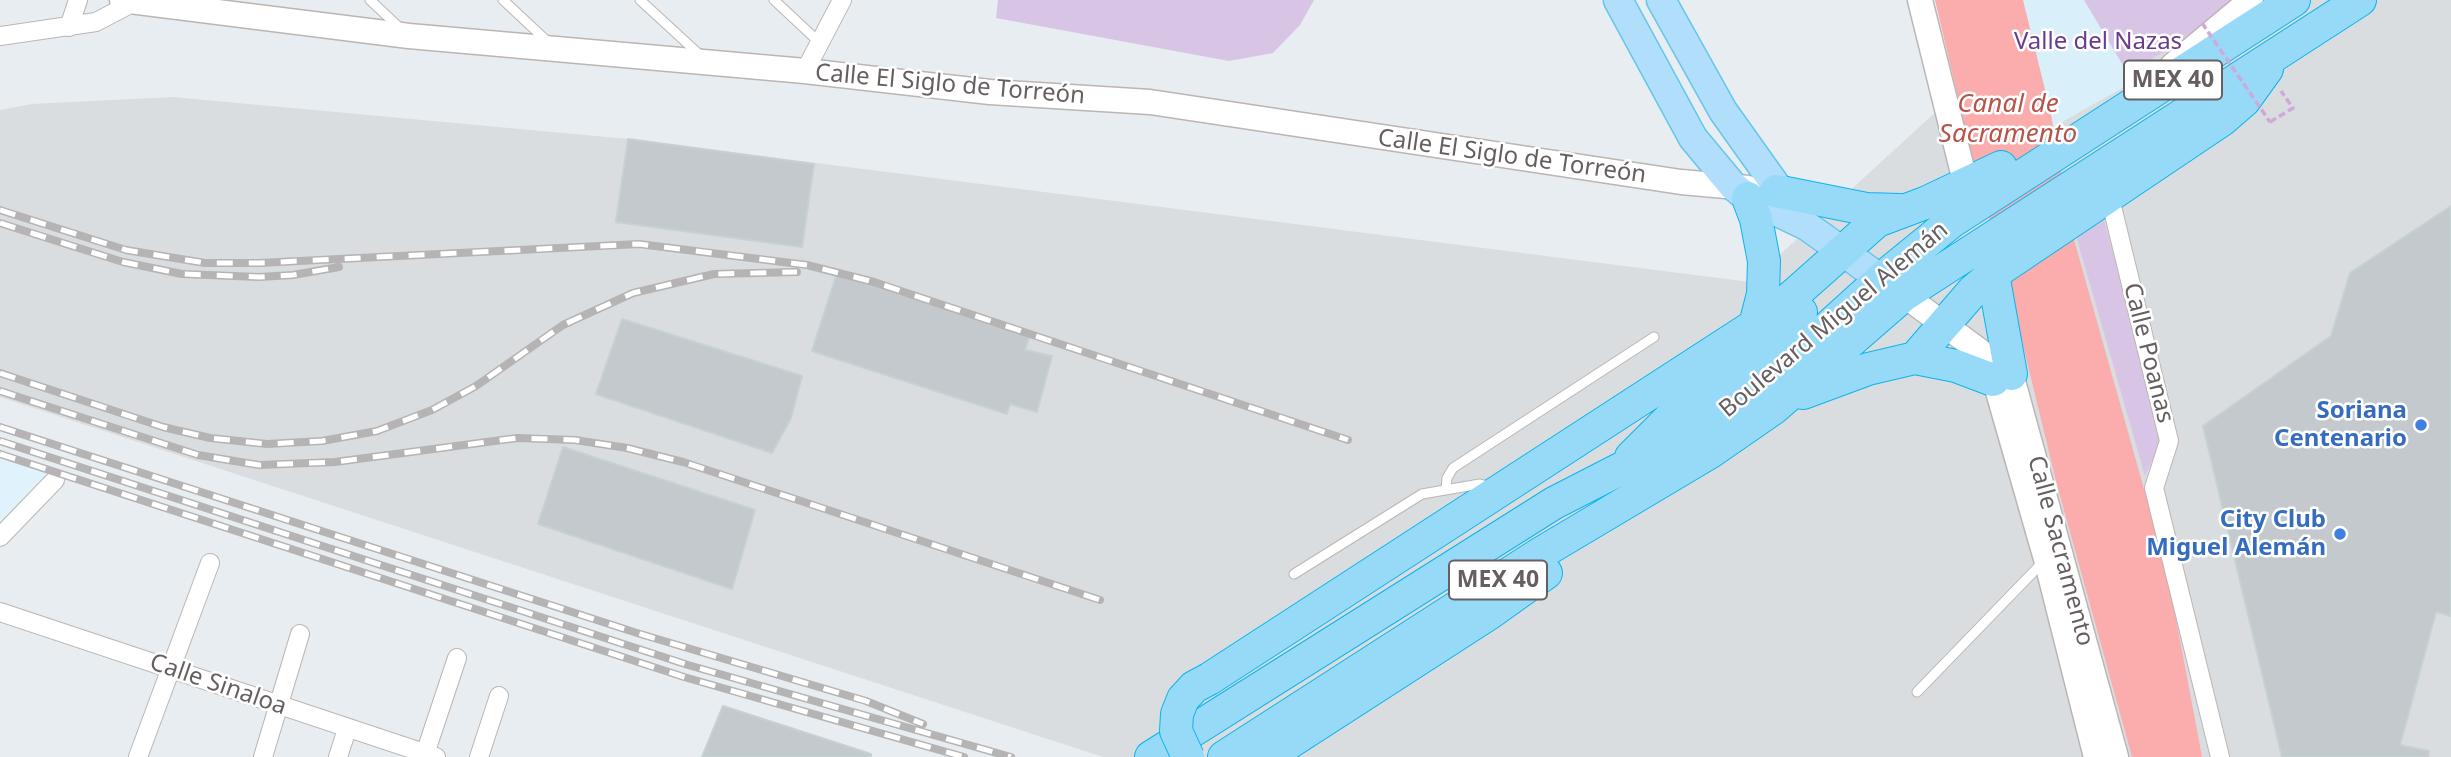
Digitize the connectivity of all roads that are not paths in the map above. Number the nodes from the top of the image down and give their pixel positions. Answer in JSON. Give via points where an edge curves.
{"nodes":[{"id":1,"x":78,"y":0,"type":"edge"},
{"id":2,"x":370,"y":0,"type":"edge"},
{"id":3,"x":503,"y":0,"type":"edge"},
{"id":4,"x":640,"y":0,"type":"edge"},
{"id":5,"x":774,"y":0,"type":"edge"},
{"id":6,"x":842,"y":0,"type":"edge"},
{"id":7,"x":1618,"y":0,"type":"edge"},
{"id":8,"x":1661,"y":0,"type":"edge"},
{"id":9,"x":1920,"y":0,"type":"edge"},
{"id":10,"x":2251,"y":0,"type":"edge"},
{"id":11,"x":2294,"y":0,"type":"edge"},
{"id":12,"x":2360,"y":0,"type":"edge"},
{"id":13,"x":132,"y":1,"type":"edge"},
{"id":14,"x":69,"y":27,"type":"junction"},
{"id":15,"x":0,"y":36,"type":"edge"},
{"id":16,"x":409,"y":36,"type":"junction"},
{"id":17,"x":820,"y":43,"type":"junction"},
{"id":18,"x":1685,"y":44,"type":"junction"},
{"id":19,"x":558,"y":51,"type":"junction"},
{"id":20,"x":711,"y":65,"type":"junction"},
{"id":21,"x":1654,"y":67,"type":"junction"},
{"id":22,"x":805,"y":71,"type":"junction"},
{"id":23,"x":2143,"y":100,"type":"junction"},
{"id":24,"x":1999,"y":179,"type":"junction"},
{"id":25,"x":1966,"y":185,"type":"junction"},
{"id":26,"x":2099,"y":186,"type":"junction"},
{"id":27,"x":1752,"y":192,"type":"junction"},
{"id":28,"x":1902,"y":210,"type":"junction"},
{"id":29,"x":2014,"y":241,"type":"junction"},
{"id":30,"x":1871,"y":272,"type":"junction"},
{"id":31,"x":1993,"y":274,"type":"junction"},
{"id":32,"x":1944,"y":324,"type":"junction"},
{"id":33,"x":1755,"y":325,"type":"junction"},
{"id":34,"x":1654,"y":337,"type":"dead end"},
{"id":35,"x":1915,"y":358,"type":"junction"},
{"id":36,"x":1742,"y":363,"type":"junction"},
{"id":37,"x":1998,"y":370,"type":"junction"},
{"id":38,"x":1701,"y":379,"type":"dead end"},
{"id":39,"x":1774,"y":408,"type":"junction"},
{"id":40,"x":1624,"y":466,"type":"junction"},
{"id":41,"x":55,"y":480,"type":"dead end"},
{"id":42,"x":1518,"y":486,"type":"junction"},
{"id":43,"x":1446,"y":490,"type":"junction"},
{"id":44,"x":1647,"y":492,"type":"junction"},
{"id":45,"x":0,"y":537,"type":"edge"},
{"id":46,"x":2054,"y":557,"type":"junction"},
{"id":47,"x":1466,"y":559,"type":"junction"},
{"id":48,"x":210,"y":563,"type":"dead end"},
{"id":49,"x":1294,"y":574,"type":"dead end"},
{"id":50,"x":1507,"y":575,"type":"junction"},
{"id":51,"x":0,"y":612,"type":"edge"},
{"id":52,"x":300,"y":634,"type":"dead end"},
{"id":53,"x":457,"y":658,"type":"dead end"},
{"id":54,"x":172,"y":669,"type":"junction"},
{"id":55,"x":1917,"y":692,"type":"dead end"},
{"id":56,"x":499,"y":696,"type":"dead end"},
{"id":57,"x":280,"y":706,"type":"junction"},
{"id":58,"x":347,"y":729,"type":"junction"},
{"id":59,"x":430,"y":755,"type":"edge"},
{"id":60,"x":138,"y":757,"type":"edge"},
{"id":61,"x":263,"y":757,"type":"edge"},
{"id":62,"x":338,"y":757,"type":"edge"},
{"id":63,"x":480,"y":757,"type":"edge"},
{"id":64,"x":1151,"y":757,"type":"edge"},
{"id":65,"x":1188,"y":757,"type":"edge"},
{"id":66,"x":1224,"y":757,"type":"edge"},
{"id":67,"x":1267,"y":757,"type":"edge"},
{"id":68,"x":2096,"y":757,"type":"edge"},
{"id":69,"x":2116,"y":757,"type":"edge"},
{"id":70,"x":2220,"y":757,"type":"edge"}],
"edges":[{"from":1,"to":14,"type":"street"},
{"from":2,"to":16,"type":"lane"},
{"from":3,"to":19,"type":"lane"},
{"from":4,"to":20,"type":"lane"},
{"from":5,"to":17,"type":"lane"},
{"from":6,"to":17,"type":"street"},
{"from":7,"to":21,"type":"main road"},
{"from":8,"to":18,"type":"main road"},
{"from":9,"to":25,"type":"street"},
{"from":10,"to":23,"type":"street","via":[[2169,68]]},
{"from":11,"to":23,"type":"highway","name":"Boulevard Miguel Alemán","number":"MEX 40"},
{"from":12,"to":26,"type":"highway","name":"Boulevard Miguel Alemán","number":"MEX 40"},
{"from":13,"to":14,"type":"street","via":[[96,22]]},
{"from":13,"to":16,"type":"street","name":"Calle El Siglo de Torreón"},
{"from":14,"to":15,"type":"street"},
{"from":16,"to":19,"type":"street","name":"Calle El Siglo de Torreón"},
{"from":17,"to":22,"type":"street"},
{"from":18,"to":21,"type":"main road"},
{"from":18,"to":27,"type":"main road","via":[[1723,111]]},
{"from":19,"to":20,"type":"street","name":"Calle El Siglo de Torreón"},
{"from":20,"to":22,"type":"street","name":"Calle El Siglo de Torreón"},
{"from":21,"to":27,"type":"main road","via":[[1693,138]]},
{"from":22,"to":27,"type":"street","name":"Calle El Siglo de Torreón","via":[[990,92],[1150,102]]},
{"from":23,"to":24,"type":"highway","name":"Boulevard Miguel Alemán","number":"MEX 40"},
{"from":24,"to":25,"type":"highway"},
{"from":24,"to":30,"type":"highway","name":"Boulevard Miguel Alemán","number":"MEX 40","via":[[1930,237]]},
{"from":25,"to":28,"type":"highway"},
{"from":26,"to":29,"type":"highway","name":"Boulevard Miguel Alemán","number":"MEX 40"},
{"from":26,"to":29,"type":"highway","via":[[2067,222]]},
{"from":26,"to":70,"type":"street","name":"Calle Poanas","via":[[2169,441],[2154,488]]},
{"from":27,"to":28,"type":"highway"},
{"from":27,"to":30,"type":"main road"},
{"from":27,"to":33,"type":"highway","via":[[1764,261],[1763,294]]},
{"from":28,"to":30,"type":"highway","via":[[1877,221]]},
{"from":29,"to":30,"type":"highway","name":"Boulevard Miguel Alemán","number":"MEX 40"},
{"from":29,"to":31,"type":"highway"},
{"from":30,"to":32,"type":"street"},
{"from":30,"to":33,"type":"highway"},
{"from":30,"to":36,"type":"highway"},
{"from":30,"to":39,"type":"highway","name":"Boulevard Miguel Alemán","number":"MEX 40"},
{"from":30,"to":40,"type":"highway","name":"Boulevard Miguel Alemán","number":"MEX 40","via":[[1777,374],[1737,406]]},
{"from":31,"to":32,"type":"highway"},
{"from":31,"to":37,"type":"highway"},
{"from":32,"to":35,"type":"highway"},
{"from":32,"to":37,"type":"street"},
{"from":33,"to":42,"type":"highway"},
{"from":34,"to":43,"type":"lane","via":[[1454,468]]},
{"from":35,"to":37,"type":"highway"},
{"from":35,"to":39,"type":"highway","via":[[1845,376]]},
{"from":36,"to":38,"type":"lane"},
{"from":36,"to":40,"type":"highway","via":[[1665,420]]},
{"from":37,"to":46,"type":"street","name":"Calle Sacramento"},
{"from":39,"to":44,"type":"highway","name":"Boulevard Miguel Alemán","number":"MEX 40"},
{"from":40,"to":47,"type":"highway","name":"Boulevard Miguel Alemán","number":"MEX 40","via":[[1554,503]]},
{"from":40,"to":50,"type":"highway"},
{"from":41,"to":45,"type":"street"},
{"from":42,"to":43,"type":"lane","via":[[1480,484]]},
{"from":42,"to":47,"type":"highway"},
{"from":42,"to":65,"type":"highway","bridge":true,"via":[[1194,687],[1177,715],[1176,731]]},
{"from":43,"to":49,"type":"lane","via":[[1422,494]]},
{"from":44,"to":50,"type":"highway","name":"Boulevard Miguel Alemán","number":"MEX 40"},
{"from":44,"to":67,"type":"highway","via":[[1490,613]]},
{"from":46,"to":55,"type":"lane"},
{"from":46,"to":68,"type":"street","name":"Calle Sacramento"},
{"from":46,"to":69,"type":"street","name":"Calle Sacramento"},
{"from":47,"to":64,"type":"highway","name":"Boulevard Miguel Alemán","number":"MEX 40"},
{"from":48,"to":54,"type":"street"},
{"from":50,"to":66,"type":"highway","name":"Boulevard Miguel Alemán","number":"MEX 40"},
{"from":51,"to":54,"type":"street","name":"Calle Sinaloa"},
{"from":52,"to":57,"type":"street"},
{"from":53,"to":59,"type":"street"},
{"from":54,"to":57,"type":"street","name":"Calle Sinaloa"},
{"from":54,"to":60,"type":"street"},
{"from":56,"to":63,"type":"street"},
{"from":57,"to":58,"type":"street","name":"Calle Sinaloa"},
{"from":57,"to":61,"type":"street"},
{"from":58,"to":59,"type":"street","name":"Calle Sinaloa"},
{"from":58,"to":62,"type":"street"}]}
